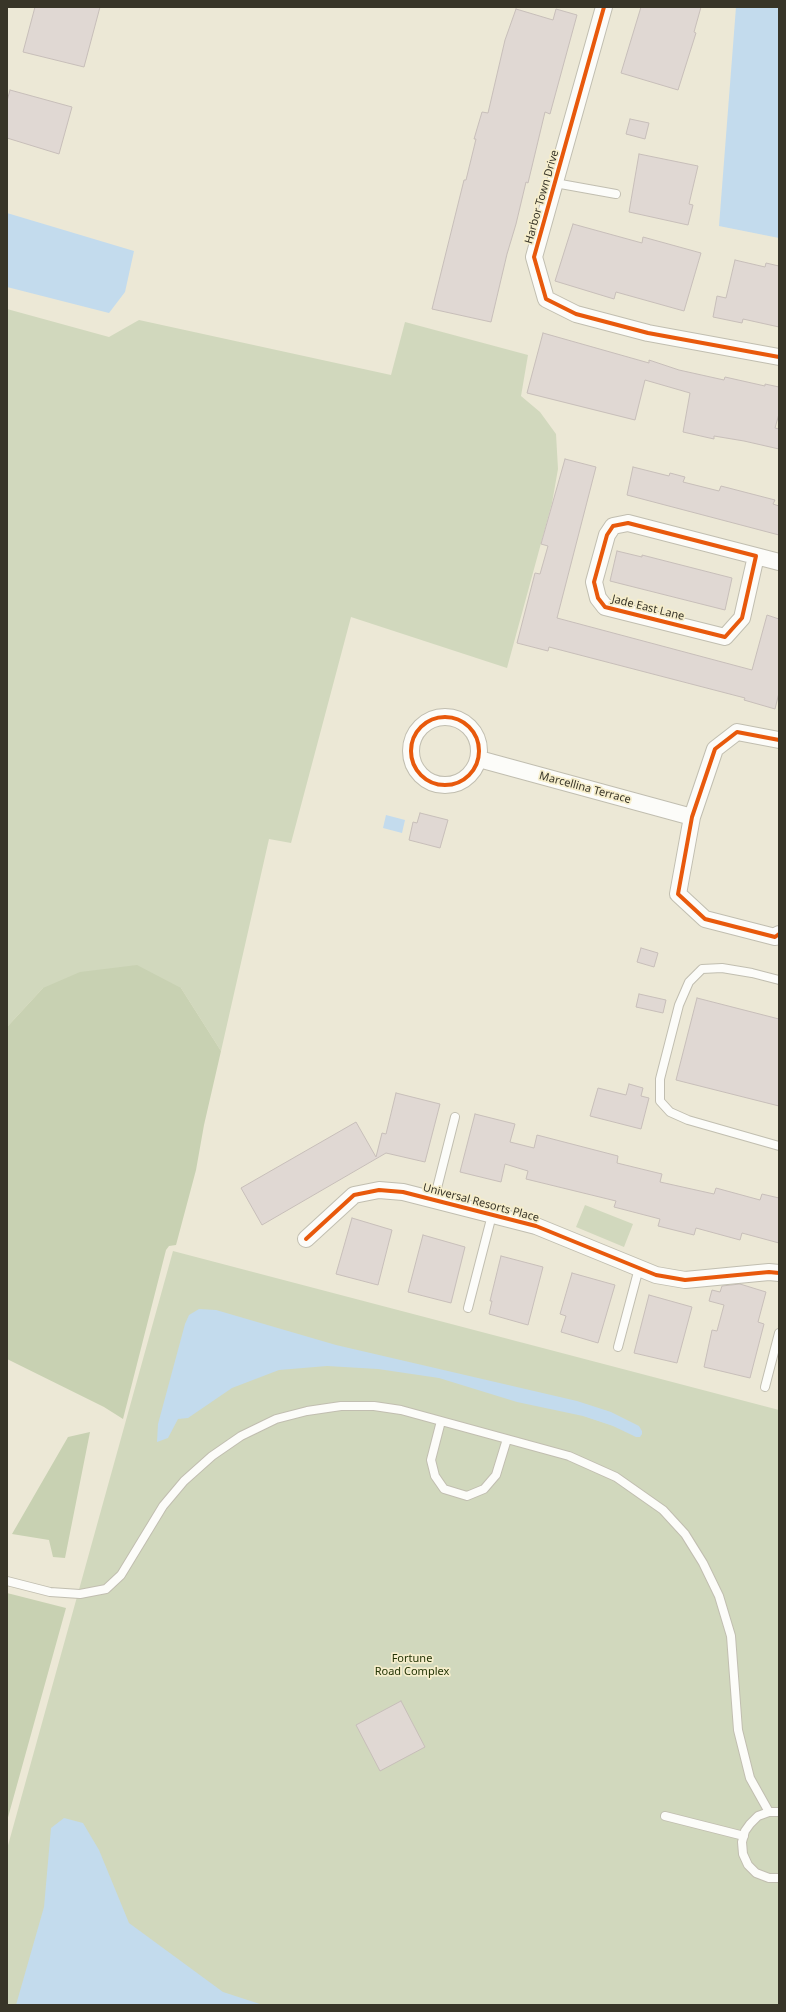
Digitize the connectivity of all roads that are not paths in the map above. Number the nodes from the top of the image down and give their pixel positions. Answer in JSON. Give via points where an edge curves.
{"nodes":[{"id":1,"x":604,"y":7,"type":"edge"},
{"id":2,"x":555,"y":183,"type":"junction"},
{"id":3,"x":616,"y":194,"type":"dead end"},
{"id":4,"x":779,"y":357,"type":"edge"},
{"id":5,"x":756,"y":556,"type":"junction"},
{"id":6,"x":779,"y":562,"type":"edge"},
{"id":7,"x":779,"y":740,"type":"edge"},
{"id":8,"x":479,"y":759,"type":"junction"},
{"id":9,"x":692,"y":816,"type":"junction"},
{"id":10,"x":779,"y":934,"type":"edge"},
{"id":11,"x":779,"y":980,"type":"edge"},
{"id":12,"x":454,"y":1117,"type":"dead end"},
{"id":13,"x":779,"y":1146,"type":"edge"},
{"id":14,"x":434,"y":1200,"type":"junction"},
{"id":15,"x":492,"y":1215,"type":"junction"},
{"id":16,"x":306,"y":1239,"type":"dead end"},
{"id":17,"x":639,"y":1268,"type":"junction"},
{"id":18,"x":779,"y":1272,"type":"edge"},
{"id":19,"x":468,"y":1308,"type":"dead end"},
{"id":20,"x":779,"y":1333,"type":"edge"},
{"id":21,"x":618,"y":1347,"type":"dead end"},
{"id":22,"x":765,"y":1386,"type":"dead end"},
{"id":23,"x":441,"y":1421,"type":"junction"},
{"id":24,"x":507,"y":1439,"type":"junction"},
{"id":25,"x":7,"y":1581,"type":"edge"},
{"id":26,"x":769,"y":1812,"type":"junction"},
{"id":27,"x":779,"y":1812,"type":"edge"},
{"id":28,"x":665,"y":1816,"type":"dead end"},
{"id":29,"x":744,"y":1836,"type":"junction"},
{"id":30,"x":779,"y":1878,"type":"edge"}],
"edges":[{"from":1,"to":2,"type":"street","name":"Harbor Town Drive"},
{"from":2,"to":3,"type":"lane"},
{"from":2,"to":4,"type":"street","name":"Harbor Town Drive","via":[[534,257],[546,298],[576,314],[648,333]]},
{"from":5,"to":5,"type":"street","name":"Jade East Lane","via":[[742,618],[725,637],[605,607],[598,598],[594,582],[606,535],[613,526],[628,523]]},
{"from":5,"to":6,"type":"street","name":"Jade East Lane"},
{"from":7,"to":9,"type":"street","via":[[738,732],[715,749]]},
{"from":8,"to":8,"type":"street","via":[[477,737],[463,721],[453,717],[431,719],[415,733],[411,744],[414,767],[432,783],[455,784],[474,770]]},
{"from":8,"to":9,"type":"street","name":"Marcellina Terrace"},
{"from":9,"to":10,"type":"street","via":[[678,894],[705,919],[775,937]]},
{"from":11,"to":13,"type":"lane","via":[[752,973],[702,969],[689,982],[679,1005],[660,1079],[660,1101],[670,1112],[688,1120]]},
{"from":12,"to":14,"type":"lane"},
{"from":14,"to":15,"type":"street","name":"Universal Resorts Place"},
{"from":14,"to":16,"type":"street","name":"Universal Resorts Place","via":[[403,1192],[379,1190],[354,1195]]},
{"from":15,"to":17,"type":"street","name":"Universal Resorts Place","via":[[536,1226]]},
{"from":15,"to":19,"type":"lane"},
{"from":17,"to":18,"type":"street","name":"Universal Resorts Place","via":[[656,1275],[685,1280]]},
{"from":17,"to":21,"type":"lane"},
{"from":20,"to":22,"type":"lane"},
{"from":23,"to":24,"type":"lane"},
{"from":23,"to":24,"type":"lane","via":[[431,1460],[435,1476],[444,1489],[467,1496],[484,1489],[496,1475]]},
{"from":23,"to":25,"type":"lane","via":[[374,1406],[341,1406],[276,1419],[242,1436],[212,1456],[184,1481],[163,1506],[121,1575],[106,1589],[80,1594],[50,1592]]},
{"from":24,"to":26,"type":"lane","via":[[569,1456],[616,1477],[663,1510],[685,1534],[719,1596],[731,1636],[738,1730],[750,1778]]},
{"from":26,"to":27,"type":"lane"},
{"from":26,"to":29,"type":"lane","via":[[758,1816]]},
{"from":28,"to":29,"type":"lane"},
{"from":29,"to":30,"type":"lane","via":[[743,1854],[748,1865],[756,1873],[769,1878]]}]}
